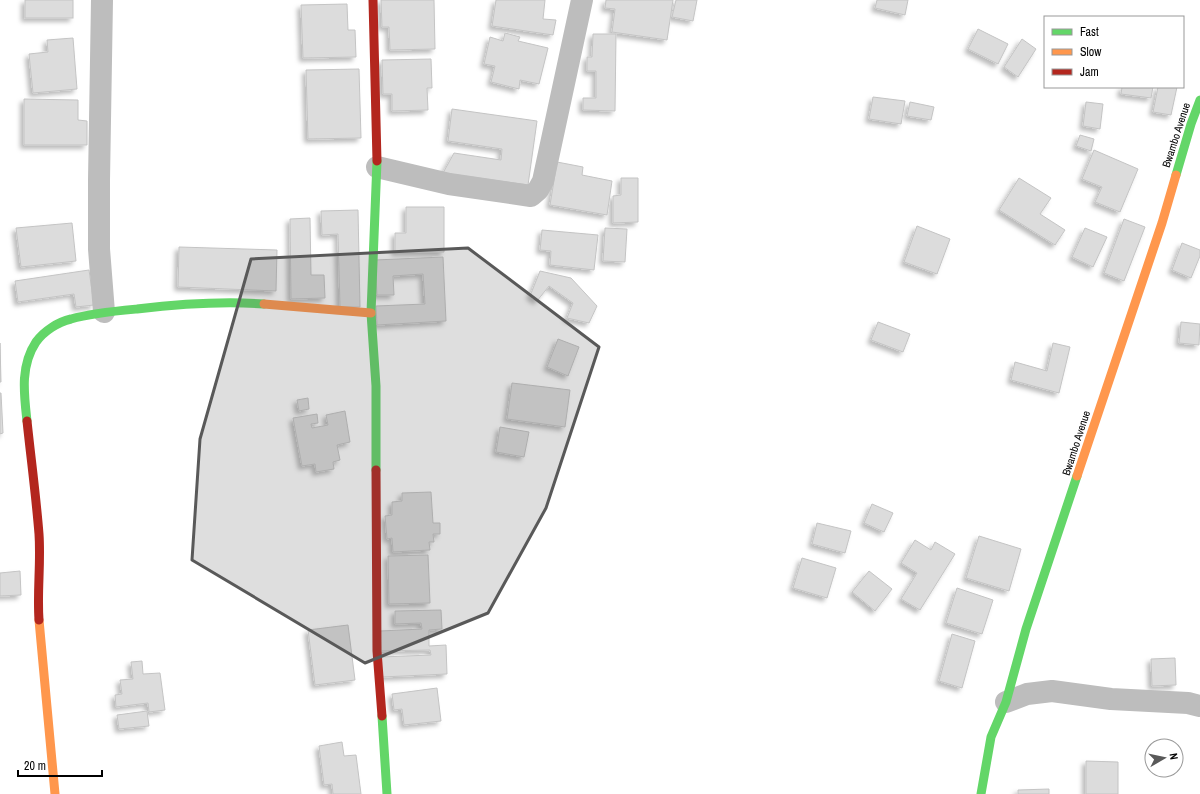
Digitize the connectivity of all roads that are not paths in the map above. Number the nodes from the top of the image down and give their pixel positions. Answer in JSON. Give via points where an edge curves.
{"nodes":[{"id":1,"x":102,"y":0,"type":"edge"},
{"id":2,"x":373,"y":0,"type":"edge"},
{"id":3,"x":582,"y":0,"type":"edge"},
{"id":4,"x":1200,"y":100,"type":"edge"},
{"id":5,"x":377,"y":167,"type":"junction"},
{"id":6,"x":104,"y":312,"type":"junction"},
{"id":7,"x":372,"y":313,"type":"junction"},
{"id":8,"x":1006,"y":702,"type":"junction"},
{"id":9,"x":1200,"y":706,"type":"edge"},
{"id":10,"x":55,"y":794,"type":"edge"},
{"id":11,"x":387,"y":794,"type":"edge"},
{"id":12,"x":981,"y":794,"type":"edge"}],
"edges":[{"from":1,"to":6,"type":"street","via":[[99,180]]},
{"from":2,"to":5,"type":"street"},
{"from":3,"to":5,"type":"street","via":[[543,182],[531,196],[449,184]]},
{"from":4,"to":8,"type":"street","name":"Bwambo Avenue","via":[[1162,222],[1026,629]]},
{"from":5,"to":7,"type":"street"},
{"from":6,"to":7,"type":"street","via":[[180,304],[246,302]]},
{"from":6,"to":10,"type":"street","via":[[70,319],[50,328],[37,341],[27,359],[24,392],[40,534],[38,606]]},
{"from":7,"to":11,"type":"street","via":[[376,386],[377,652]]},
{"from":8,"to":9,"type":"street","via":[[1027,694],[1052,691]]},
{"from":8,"to":12,"type":"street","name":"Bwambo Avenue","via":[[991,737]]}]}
